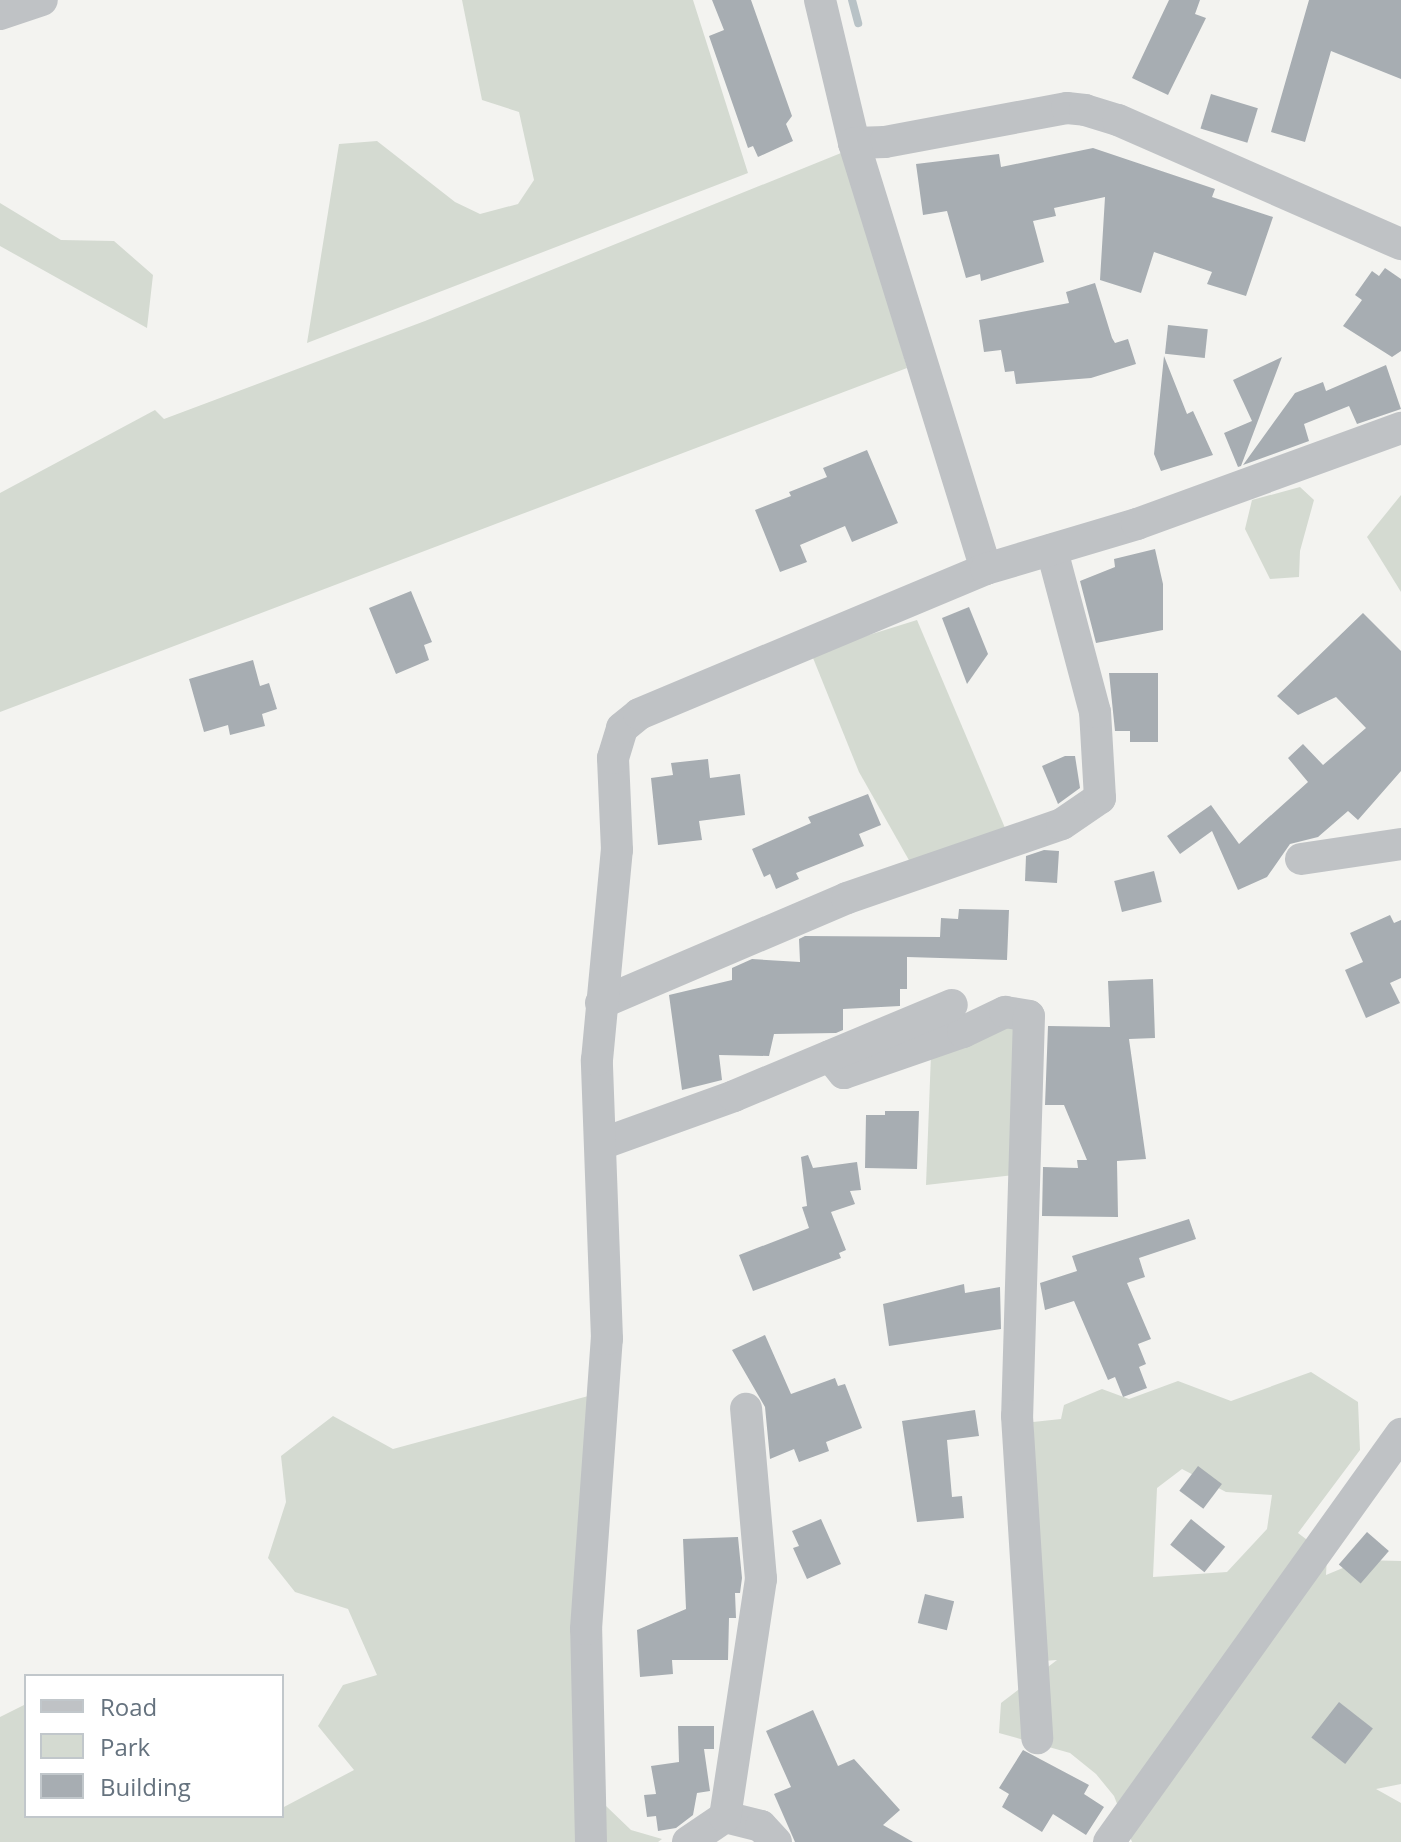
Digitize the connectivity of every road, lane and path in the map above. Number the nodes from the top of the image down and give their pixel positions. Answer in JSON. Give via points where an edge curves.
{"nodes":[{"id":1,"x":42,"y":0,"type":"edge"},
{"id":2,"x":820,"y":0,"type":"edge"},
{"id":3,"x":0,"y":14,"type":"edge"},
{"id":4,"x":854,"y":143,"type":"junction"},
{"id":5,"x":1401,"y":244,"type":"edge"},
{"id":6,"x":1401,"y":428,"type":"edge"},
{"id":7,"x":1052,"y":550,"type":"junction"},
{"id":8,"x":986,"y":569,"type":"junction"},
{"id":9,"x":1401,"y":844,"type":"edge"},
{"id":10,"x":1301,"y":859,"type":"dead end"},
{"id":11,"x":601,"y":1003,"type":"junction"},
{"id":12,"x":952,"y":1005,"type":"dead end"},
{"id":13,"x":830,"y":1056,"type":"junction"},
{"id":14,"x":601,"y":1144,"type":"junction"},
{"id":15,"x":746,"y":1409,"type":"dead end"},
{"id":16,"x":1401,"y":1434,"type":"edge"},
{"id":17,"x":1037,"y":1738,"type":"dead end"},
{"id":18,"x":725,"y":1817,"type":"junction"},
{"id":19,"x":591,"y":1842,"type":"edge"},
{"id":20,"x":688,"y":1842,"type":"edge"},
{"id":21,"x":776,"y":1842,"type":"edge"},
{"id":22,"x":1109,"y":1842,"type":"edge"}],
"edges":[{"from":1,"to":3,"type":"street"},
{"from":2,"to":4,"type":"street"},
{"from":4,"to":5,"type":"street","via":[[885,142],[1067,108],[1085,110]]},
{"from":4,"to":8,"type":"street"},
{"from":6,"to":7,"type":"street"},
{"from":7,"to":8,"type":"street"},
{"from":7,"to":11,"type":"street","via":[[1095,712],[1100,798],[1062,824],[847,898]]},
{"from":8,"to":11,"type":"street","via":[[639,714],[622,728],[613,758],[617,850]]},
{"from":9,"to":10,"type":"street"},
{"from":11,"to":14,"type":"street"},
{"from":12,"to":13,"type":"street"},
{"from":13,"to":14,"type":"street"},
{"from":13,"to":17,"type":"street","via":[[844,1073],[1005,1012],[1029,1016],[1017,1416]]},
{"from":14,"to":19,"type":"street","via":[[607,1339],[586,1629]]},
{"from":15,"to":18,"type":"street","via":[[761,1579]]},
{"from":16,"to":22,"type":"street"},
{"from":18,"to":20,"type":"street"},
{"from":18,"to":21,"type":"street","via":[[761,1826]]}]}
